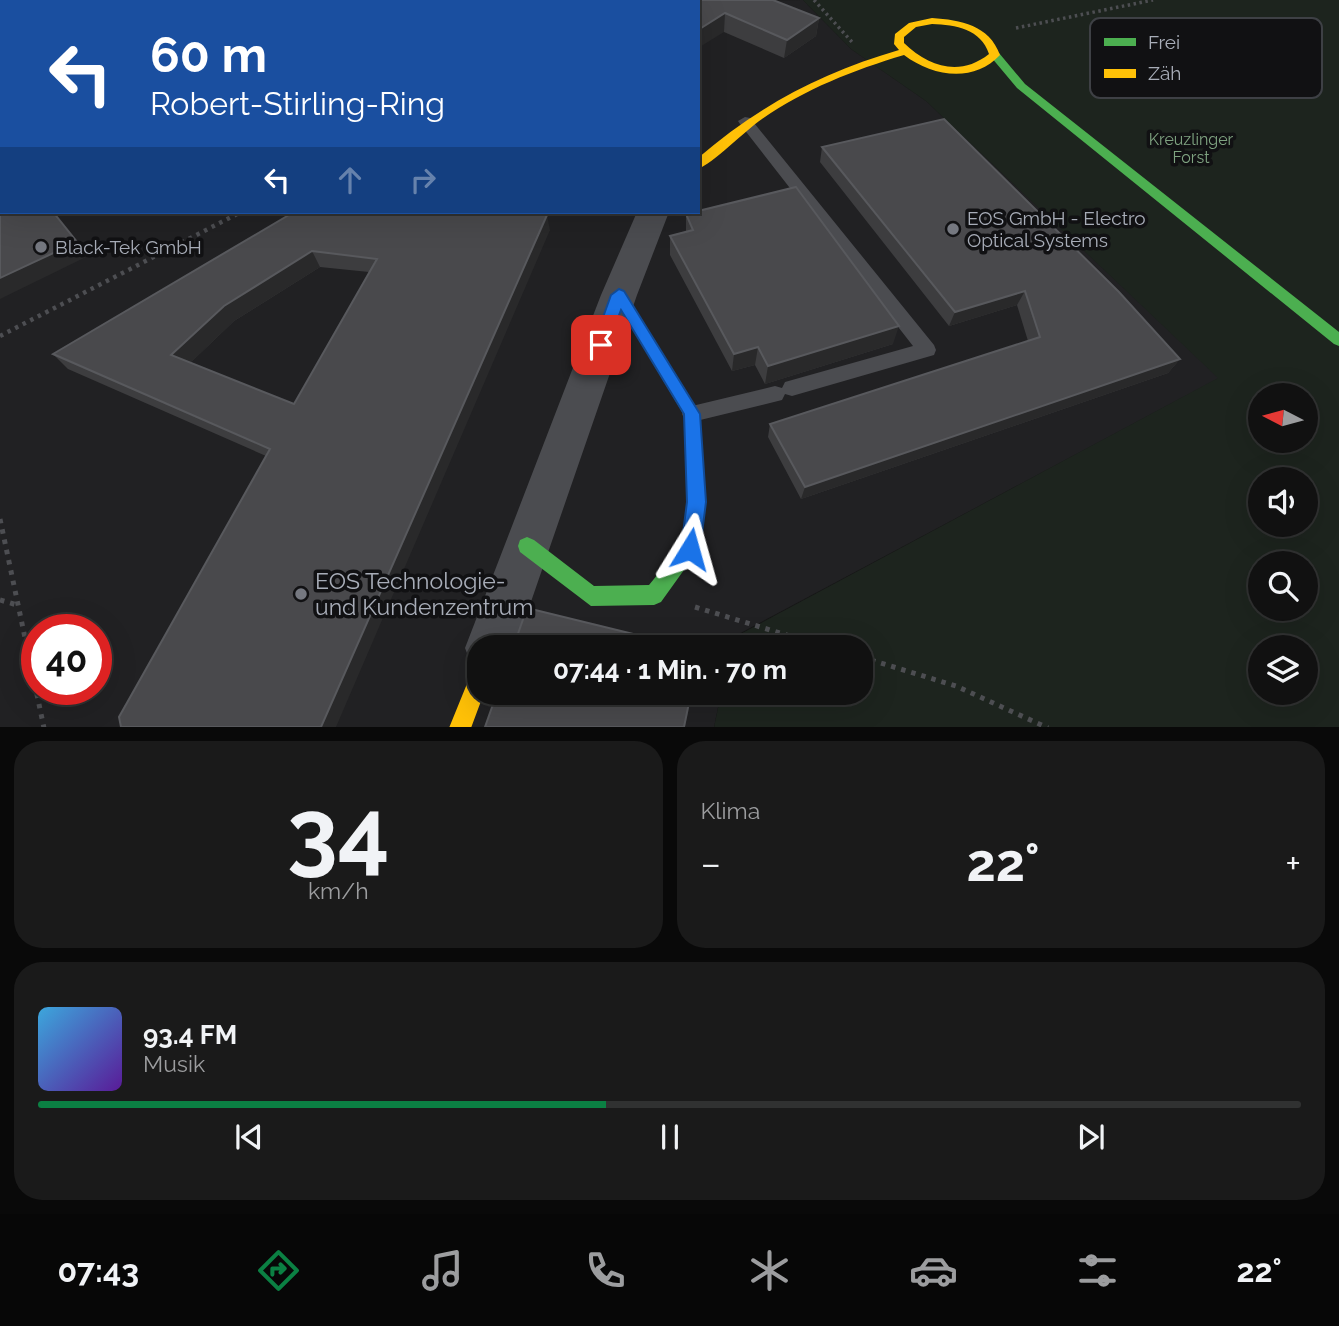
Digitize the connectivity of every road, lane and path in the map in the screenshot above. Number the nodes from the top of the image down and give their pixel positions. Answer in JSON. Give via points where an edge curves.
{"nodes":[{"id":1,"x":814,"y":0,"type":"edge"},
{"id":2,"x":1153,"y":0,"type":"edge"},
{"id":3,"x":1035,"y":23,"type":"dead end"},
{"id":4,"x":904,"y":52,"type":"junction"},
{"id":5,"x":995,"y":55,"type":"junction"},
{"id":6,"x":869,"y":60,"type":"junction"},
{"id":7,"x":969,"y":70,"type":"junction"},
{"id":8,"x":1021,"y":86,"type":"junction"},
{"id":9,"x":745,"y":121,"type":"junction"},
{"id":10,"x":700,"y":163,"type":"edge"},
{"id":11,"x":236,"y":214,"type":"edge"},
{"id":12,"x":649,"y":214,"type":"edge"},
{"id":13,"x":619,"y":295,"type":"junction"},
{"id":14,"x":0,"y":336,"type":"edge"},
{"id":15,"x":1339,"y":340,"type":"edge"},
{"id":16,"x":692,"y":414,"type":"junction"},
{"id":17,"x":0,"y":519,"type":"edge"},
{"id":18,"x":527,"y":546,"type":"junction"},
{"id":19,"x":654,"y":595,"type":"junction"},
{"id":20,"x":0,"y":600,"type":"edge"},
{"id":21,"x":17,"y":605,"type":"junction"},
{"id":22,"x":495,"y":635,"type":"edge"},
{"id":23,"x":786,"y":635,"type":"edge"},
{"id":24,"x":873,"y":661,"type":"edge"},
{"id":25,"x":469,"y":705,"type":"edge"},
{"id":26,"x":44,"y":727,"type":"edge"},
{"id":27,"x":460,"y":727,"type":"edge"},
{"id":28,"x":1048,"y":727,"type":"edge"}],
"edges":[{"from":1,"to":6,"type":"path"},
{"from":2,"to":3,"type":"path"},
{"from":4,"to":5,"type":"street","via":[[899,36],[915,15],[975,29],[986,36]]},
{"from":4,"to":6,"type":"street"},
{"from":4,"to":7,"type":"street","via":[[939,69]]},
{"from":5,"to":7,"type":"street"},
{"from":5,"to":8,"type":"street"},
{"from":6,"to":9,"type":"street","via":[[800,86]]},
{"from":7,"to":8,"type":"street"},
{"from":8,"to":15,"type":"street"},
{"from":9,"to":10,"type":"street"},
{"from":9,"to":16,"type":"lane","via":[[927,350]]},
{"from":11,"to":14,"type":"path"},
{"from":12,"to":13,"type":"street"},
{"from":13,"to":16,"type":"street"},
{"from":13,"to":18,"type":"street"},
{"from":16,"to":19,"type":"street","via":[[696,502],[690,549]]},
{"from":17,"to":21,"type":"path"},
{"from":18,"to":19,"type":"street","via":[[591,596]]},
{"from":18,"to":22,"type":"street"},
{"from":19,"to":23,"type":"path"},
{"from":20,"to":21,"type":"path"},
{"from":21,"to":26,"type":"path"},
{"from":24,"to":28,"type":"path","via":[[956,686]]},
{"from":25,"to":27,"type":"street"}]}
